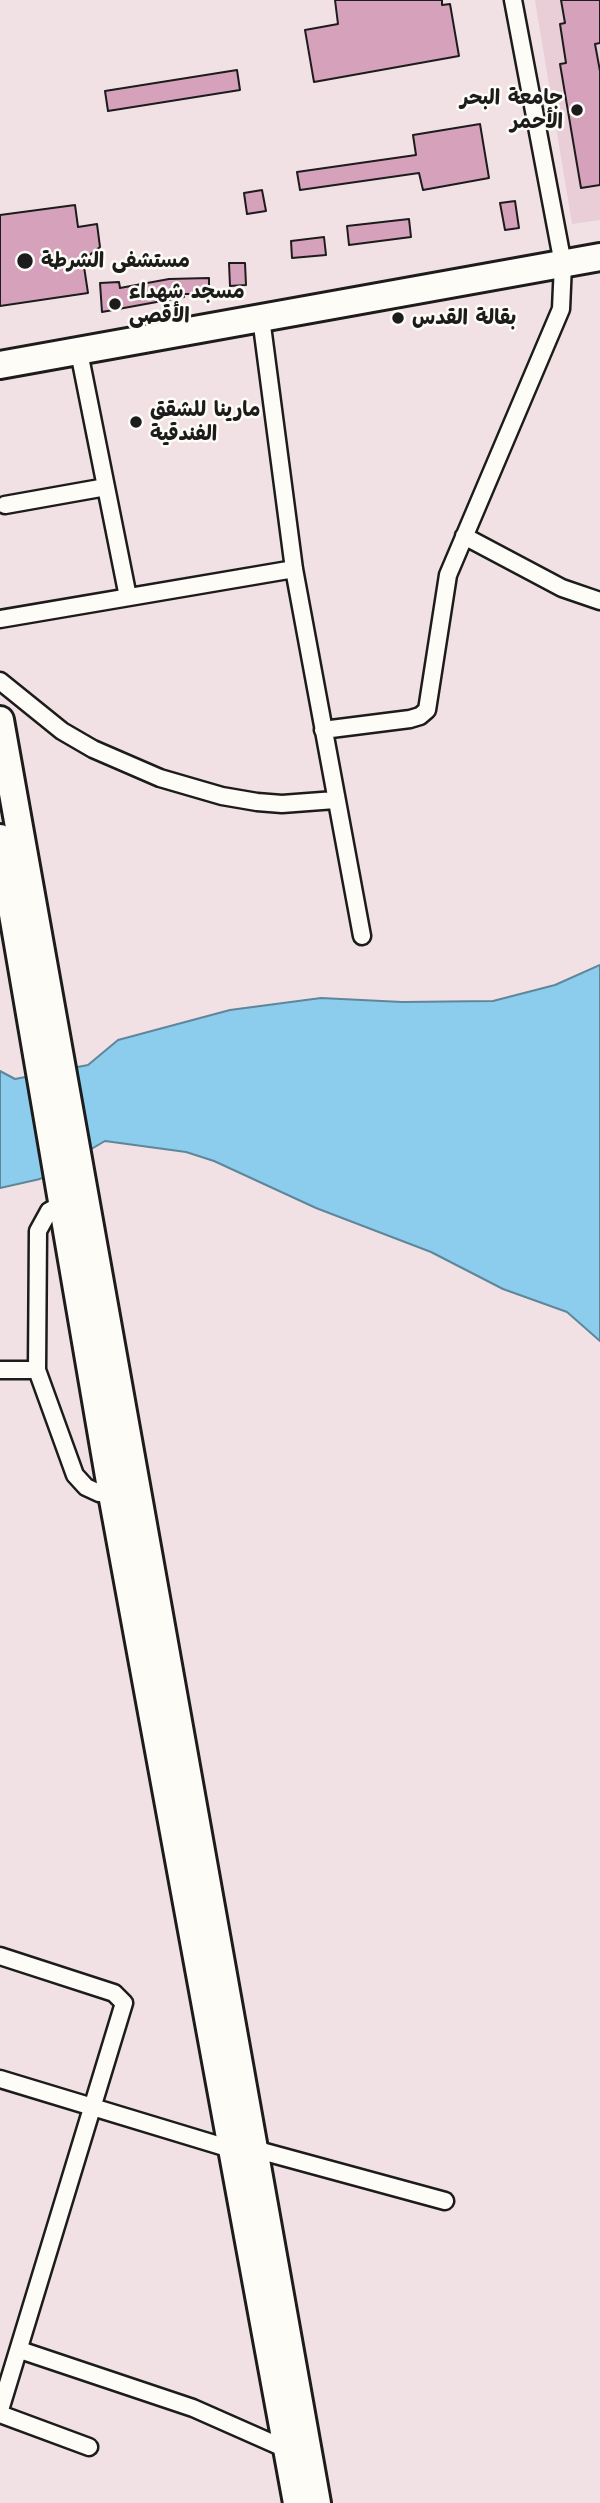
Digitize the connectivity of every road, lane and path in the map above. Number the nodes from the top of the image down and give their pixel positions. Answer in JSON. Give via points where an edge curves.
{"nodes":[{"id":1,"x":513,"y":0,"type":"edge"},
{"id":2,"x":600,"y":257,"type":"edge"},
{"id":3,"x":563,"y":264,"type":"junction"},
{"id":4,"x":261,"y":318,"type":"junction"},
{"id":5,"x":79,"y":352,"type":"junction"},
{"id":6,"x":0,"y":365,"type":"edge"},
{"id":7,"x":106,"y":487,"type":"junction"},
{"id":8,"x":5,"y":505,"type":"dead end"},
{"id":9,"x":464,"y":536,"type":"junction"},
{"id":10,"x":294,"y":569,"type":"junction"},
{"id":11,"x":128,"y":597,"type":"junction"},
{"id":12,"x":600,"y":601,"type":"edge"},
{"id":13,"x":0,"y":618,"type":"edge"},
{"id":14,"x":0,"y":681,"type":"edge"},
{"id":15,"x":0,"y":720,"type":"edge"},
{"id":16,"x":323,"y":730,"type":"junction"},
{"id":17,"x":335,"y":800,"type":"junction"},
{"id":18,"x":6,"y":832,"type":"edge"},
{"id":19,"x":362,"y":936,"type":"dead end"},
{"id":20,"x":69,"y":1193,"type":"junction"},
{"id":21,"x":0,"y":1370,"type":"edge"},
{"id":22,"x":37,"y":1370,"type":"junction"},
{"id":23,"x":112,"y":1494,"type":"junction"},
{"id":24,"x":0,"y":1956,"type":"edge"},
{"id":25,"x":0,"y":2079,"type":"edge"},
{"id":26,"x":92,"y":2109,"type":"junction"},
{"id":27,"x":243,"y":2149,"type":"junction"},
{"id":28,"x":445,"y":2201,"type":"dead end"},
{"id":29,"x":20,"y":2350,"type":"junction"},
{"id":30,"x":0,"y":2412,"type":"edge"},
{"id":31,"x":89,"y":2447,"type":"dead end"},
{"id":32,"x":288,"y":2450,"type":"junction"},
{"id":33,"x":298,"y":2503,"type":"edge"},
{"id":34,"x":317,"y":2503,"type":"edge"}],
"edges":[{"from":1,"to":3,"type":"street"},
{"from":2,"to":3,"type":"main road"},
{"from":3,"to":4,"type":"main road"},
{"from":3,"to":9,"type":"street","via":[[561,309]]},
{"from":4,"to":5,"type":"main road"},
{"from":4,"to":10,"type":"street"},
{"from":5,"to":6,"type":"main road"},
{"from":5,"to":7,"type":"street"},
{"from":7,"to":8,"type":"street"},
{"from":7,"to":11,"type":"street"},
{"from":9,"to":12,"type":"street","via":[[562,588]]},
{"from":9,"to":16,"type":"street","via":[[448,575],[427,710],[410,719]]},
{"from":10,"to":11,"type":"street"},
{"from":10,"to":16,"type":"street"},
{"from":11,"to":13,"type":"street"},
{"from":14,"to":17,"type":"street","via":[[62,732],[160,778],[257,802]]},
{"from":15,"to":18,"type":"main road"},
{"from":16,"to":17,"type":"street"},
{"from":17,"to":19,"type":"street"},
{"from":18,"to":20,"type":"main road"},
{"from":20,"to":22,"type":"street","via":[[49,1211],[38,1231]]},
{"from":20,"to":23,"type":"main road"},
{"from":20,"to":27,"type":"main road"},
{"from":21,"to":22,"type":"street"},
{"from":22,"to":23,"type":"street","via":[[75,1475],[99,1493]]},
{"from":23,"to":27,"type":"main road"},
{"from":24,"to":26,"type":"street","via":[[122,1998],[124,2008]]},
{"from":25,"to":26,"type":"street"},
{"from":26,"to":27,"type":"street"},
{"from":26,"to":29,"type":"street"},
{"from":27,"to":28,"type":"street"},
{"from":27,"to":32,"type":"main road"},
{"from":27,"to":34,"type":"main road"},
{"from":29,"to":30,"type":"street"},
{"from":29,"to":32,"type":"street","via":[[193,2408]]},
{"from":30,"to":31,"type":"street"},
{"from":32,"to":33,"type":"main road"}]}
